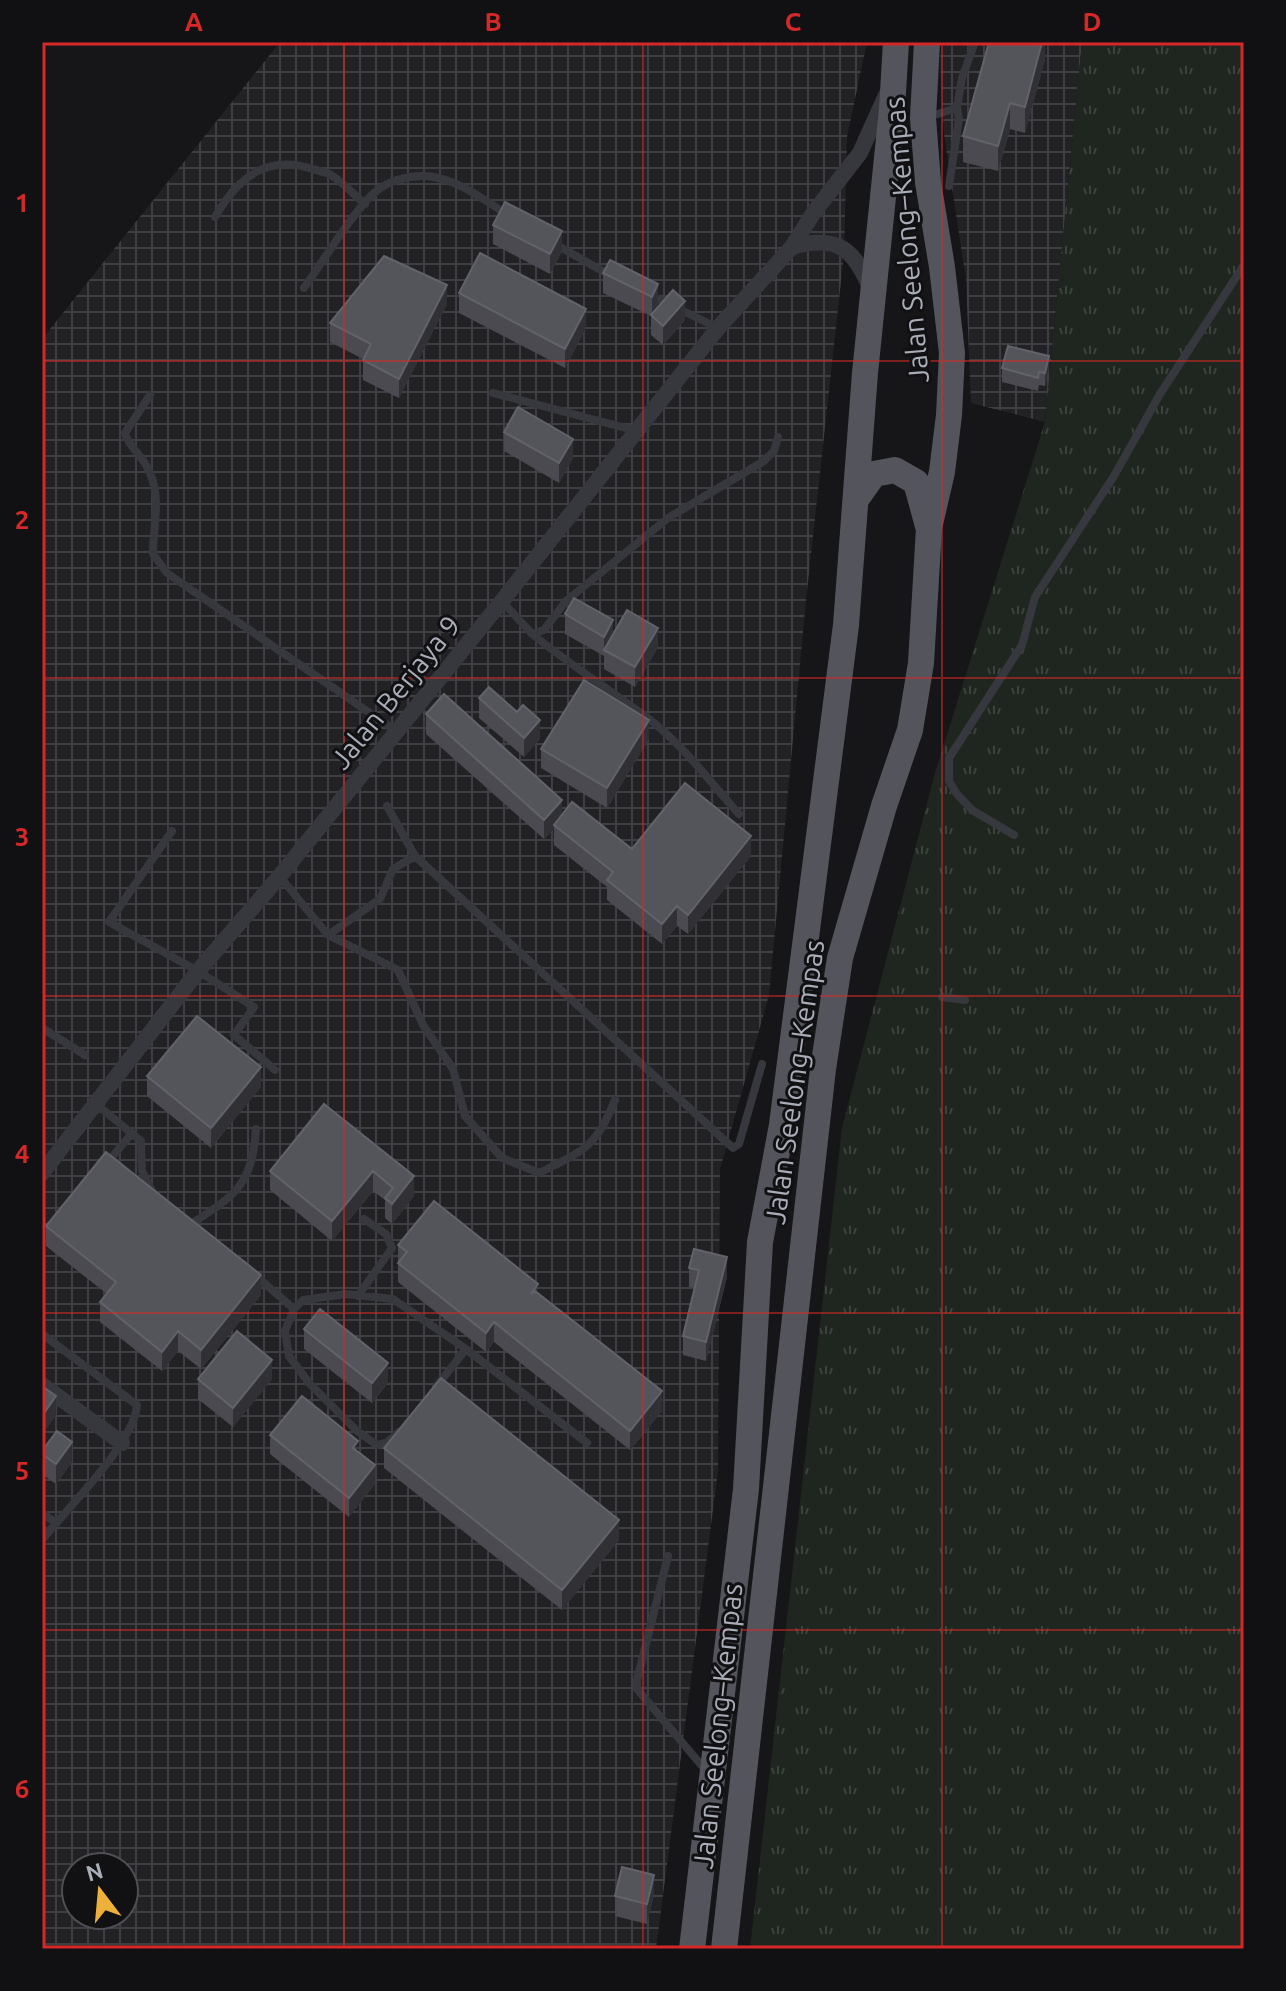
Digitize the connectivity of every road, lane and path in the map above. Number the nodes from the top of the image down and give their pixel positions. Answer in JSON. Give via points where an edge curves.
{"nodes":[{"id":1,"x":896,"y":42,"type":"edge"},
{"id":2,"x":927,"y":42,"type":"edge"},
{"id":3,"x":975,"y":42,"type":"edge"},
{"id":4,"x":893,"y":78,"type":"junction"},
{"id":5,"x":957,"y":108,"type":"junction"},
{"id":6,"x":923,"y":118,"type":"junction"},
{"id":7,"x":949,"y":186,"type":"dead end"},
{"id":8,"x":365,"y":204,"type":"junction"},
{"id":9,"x":215,"y":217,"type":"dead end"},
{"id":10,"x":522,"y":223,"type":"edge"},
{"id":11,"x":548,"y":239,"type":"edge"},
{"id":12,"x":792,"y":247,"type":"junction"},
{"id":13,"x":1244,"y":265,"type":"edge"},
{"id":14,"x":626,"y":283,"type":"edge"},
{"id":15,"x":304,"y":288,"type":"dead end"},
{"id":16,"x":639,"y":290,"type":"edge"},
{"id":17,"x":873,"y":295,"type":"junction"},
{"id":18,"x":718,"y":328,"type":"junction"},
{"id":19,"x":493,"y":393,"type":"dead end"},
{"id":20,"x":150,"y":395,"type":"dead end"},
{"id":21,"x":638,"y":432,"type":"junction"},
{"id":22,"x":778,"y":437,"type":"dead end"},
{"id":23,"x":857,"y":498,"type":"junction"},
{"id":24,"x":929,"y":528,"type":"junction"},
{"id":25,"x":502,"y":601,"type":"junction"},
{"id":26,"x":532,"y":634,"type":"junction"},
{"id":27,"x":396,"y":731,"type":"junction"},
{"id":28,"x":387,"y":806,"type":"dead end"},
{"id":29,"x":739,"y":814,"type":"dead end"},
{"id":30,"x":172,"y":831,"type":"dead end"},
{"id":31,"x":1014,"y":835,"type":"dead end"},
{"id":32,"x":415,"y":856,"type":"junction"},
{"id":33,"x":279,"y":877,"type":"junction"},
{"id":34,"x":328,"y":935,"type":"junction"},
{"id":35,"x":198,"y":971,"type":"junction"},
{"id":36,"x":942,"y":997,"type":"dead end"},
{"id":37,"x":965,"y":1000,"type":"dead end"},
{"id":38,"x":42,"y":1028,"type":"edge"},
{"id":39,"x":85,"y":1055,"type":"dead end"},
{"id":40,"x":762,"y":1064,"type":"dead end"},
{"id":41,"x":275,"y":1070,"type":"dead end"},
{"id":42,"x":615,"y":1100,"type":"dead end"},
{"id":43,"x":96,"y":1103,"type":"junction"},
{"id":44,"x":256,"y":1129,"type":"dead end"},
{"id":45,"x":132,"y":1133,"type":"junction"},
{"id":46,"x":101,"y":1169,"type":"edge"},
{"id":47,"x":42,"y":1173,"type":"edge"},
{"id":48,"x":161,"y":1198,"type":"edge"},
{"id":49,"x":183,"y":1214,"type":"edge"},
{"id":50,"x":364,"y":1219,"type":"dead end"},
{"id":51,"x":194,"y":1222,"type":"junction"},
{"id":52,"x":205,"y":1232,"type":"edge"},
{"id":53,"x":249,"y":1270,"type":"edge"},
{"id":54,"x":358,"y":1296,"type":"junction"},
{"id":55,"x":294,"y":1309,"type":"junction"},
{"id":56,"x":42,"y":1334,"type":"edge"},
{"id":57,"x":466,"y":1349,"type":"junction"},
{"id":58,"x":42,"y":1385,"type":"edge"},
{"id":59,"x":426,"y":1398,"type":"edge"},
{"id":60,"x":407,"y":1423,"type":"edge"},
{"id":61,"x":122,"y":1443,"type":"junction"},
{"id":62,"x":587,"y":1443,"type":"dead end"},
{"id":63,"x":42,"y":1513,"type":"edge"},
{"id":64,"x":56,"y":1523,"type":"junction"},
{"id":65,"x":42,"y":1540,"type":"edge"},
{"id":66,"x":668,"y":1556,"type":"dead end"},
{"id":67,"x":711,"y":1776,"type":"junction"},
{"id":68,"x":692,"y":1949,"type":"edge"},
{"id":69,"x":724,"y":1949,"type":"edge"}],
"edges":[{"from":1,"to":4,"type":"main road","name":"Jalan Seelong–Kempas"},
{"from":2,"to":6,"type":"main road","name":"Jalan Seelong–Kempas"},
{"from":3,"to":5,"type":"lane"},
{"from":4,"to":12,"type":"street","name":"Jalan Berjaya 9","via":[[860,153]]},
{"from":4,"to":17,"type":"main road","name":"Jalan Seelong–Kempas"},
{"from":5,"to":6,"type":"lane"},
{"from":5,"to":7,"type":"lane"},
{"from":6,"to":24,"type":"main road","name":"Jalan Seelong–Kempas","via":[[952,353],[942,472]]},
{"from":8,"to":9,"type":"lane","via":[[330,174],[293,163],[268,165],[227,195]]},
{"from":8,"to":10,"type":"lane","via":[[395,181],[427,176],[470,191]]},
{"from":8,"to":15,"type":"lane"},
{"from":11,"to":14,"type":"lane"},
{"from":12,"to":17,"type":"street","via":[[832,243],[851,254]]},
{"from":12,"to":18,"type":"street","name":"Jalan Berjaya 9"},
{"from":13,"to":31,"type":"lane","via":[[1035,597],[1022,645],[949,758],[949,781],[957,794],[972,810]]},
{"from":16,"to":18,"type":"lane"},
{"from":17,"to":23,"type":"main road","name":"Jalan Seelong–Kempas"},
{"from":18,"to":21,"type":"street","name":"Jalan Berjaya 9"},
{"from":19,"to":21,"type":"lane"},
{"from":20,"to":27,"type":"lane","via":[[125,433],[156,488],[153,554],[167,573]]},
{"from":21,"to":25,"type":"street","name":"Jalan Berjaya 9"},
{"from":22,"to":26,"type":"lane","via":[[764,461],[668,518],[566,601],[544,630]]},
{"from":23,"to":24,"type":"main road","via":[[874,474],[895,470],[916,482]]},
{"from":23,"to":67,"type":"main road","name":"Jalan Seelong–Kempas","via":[[821,832],[782,1125],[760,1242],[746,1489]]},
{"from":24,"to":69,"type":"main road","name":"Jalan Seelong–Kempas","via":[[921,663],[910,730],[840,958],[827,1041]]},
{"from":25,"to":26,"type":"lane"},
{"from":25,"to":27,"type":"street","name":"Jalan Berjaya 9","via":[[433,698]]},
{"from":26,"to":29,"type":"lane","via":[[672,739]]},
{"from":27,"to":33,"type":"street","name":"Jalan Berjaya 9"},
{"from":28,"to":32,"type":"lane"},
{"from":30,"to":35,"type":"lane","via":[[109,922]]},
{"from":32,"to":34,"type":"lane","via":[[393,869],[380,899]]},
{"from":32,"to":40,"type":"lane","via":[[733,1148],[739,1144]]},
{"from":33,"to":34,"type":"lane"},
{"from":33,"to":35,"type":"street","name":"Jalan Berjaya 9"},
{"from":34,"to":42,"type":"lane","via":[[398,970],[423,1025],[453,1069],[465,1116],[502,1158],[539,1173],[587,1149]]},
{"from":35,"to":41,"type":"lane","via":[[254,1007],[234,1035]]},
{"from":35,"to":43,"type":"street","name":"Jalan Berjaya 9"},
{"from":36,"to":37,"type":"lane"},
{"from":38,"to":39,"type":"lane"},
{"from":43,"to":45,"type":"lane"},
{"from":43,"to":47,"type":"street","name":"Jalan Berjaya 9"},
{"from":44,"to":51,"type":"lane","via":[[254,1156],[233,1196]]},
{"from":45,"to":46,"type":"lane"},
{"from":45,"to":48,"type":"lane","via":[[141,1141],[142,1171],[150,1190]]},
{"from":49,"to":51,"type":"lane"},
{"from":50,"to":54,"type":"lane","via":[[386,1234],[392,1248]]},
{"from":51,"to":52,"type":"lane"},
{"from":53,"to":55,"type":"lane"},
{"from":54,"to":55,"type":"lane","via":[[303,1300]]},
{"from":54,"to":57,"type":"lane","via":[[393,1299]]},
{"from":55,"to":60,"type":"lane","via":[[285,1331],[289,1356],[309,1383],[377,1445]]},
{"from":56,"to":61,"type":"lane","via":[[137,1405],[136,1419]]},
{"from":57,"to":59,"type":"lane"},
{"from":57,"to":62,"type":"lane"},
{"from":58,"to":61,"type":"street"},
{"from":61,"to":64,"type":"lane"},
{"from":63,"to":64,"type":"lane"},
{"from":64,"to":65,"type":"lane"},
{"from":66,"to":67,"type":"lane","via":[[637,1689]]},
{"from":67,"to":68,"type":"main road","name":"Jalan Seelong–Kempas"}]}
